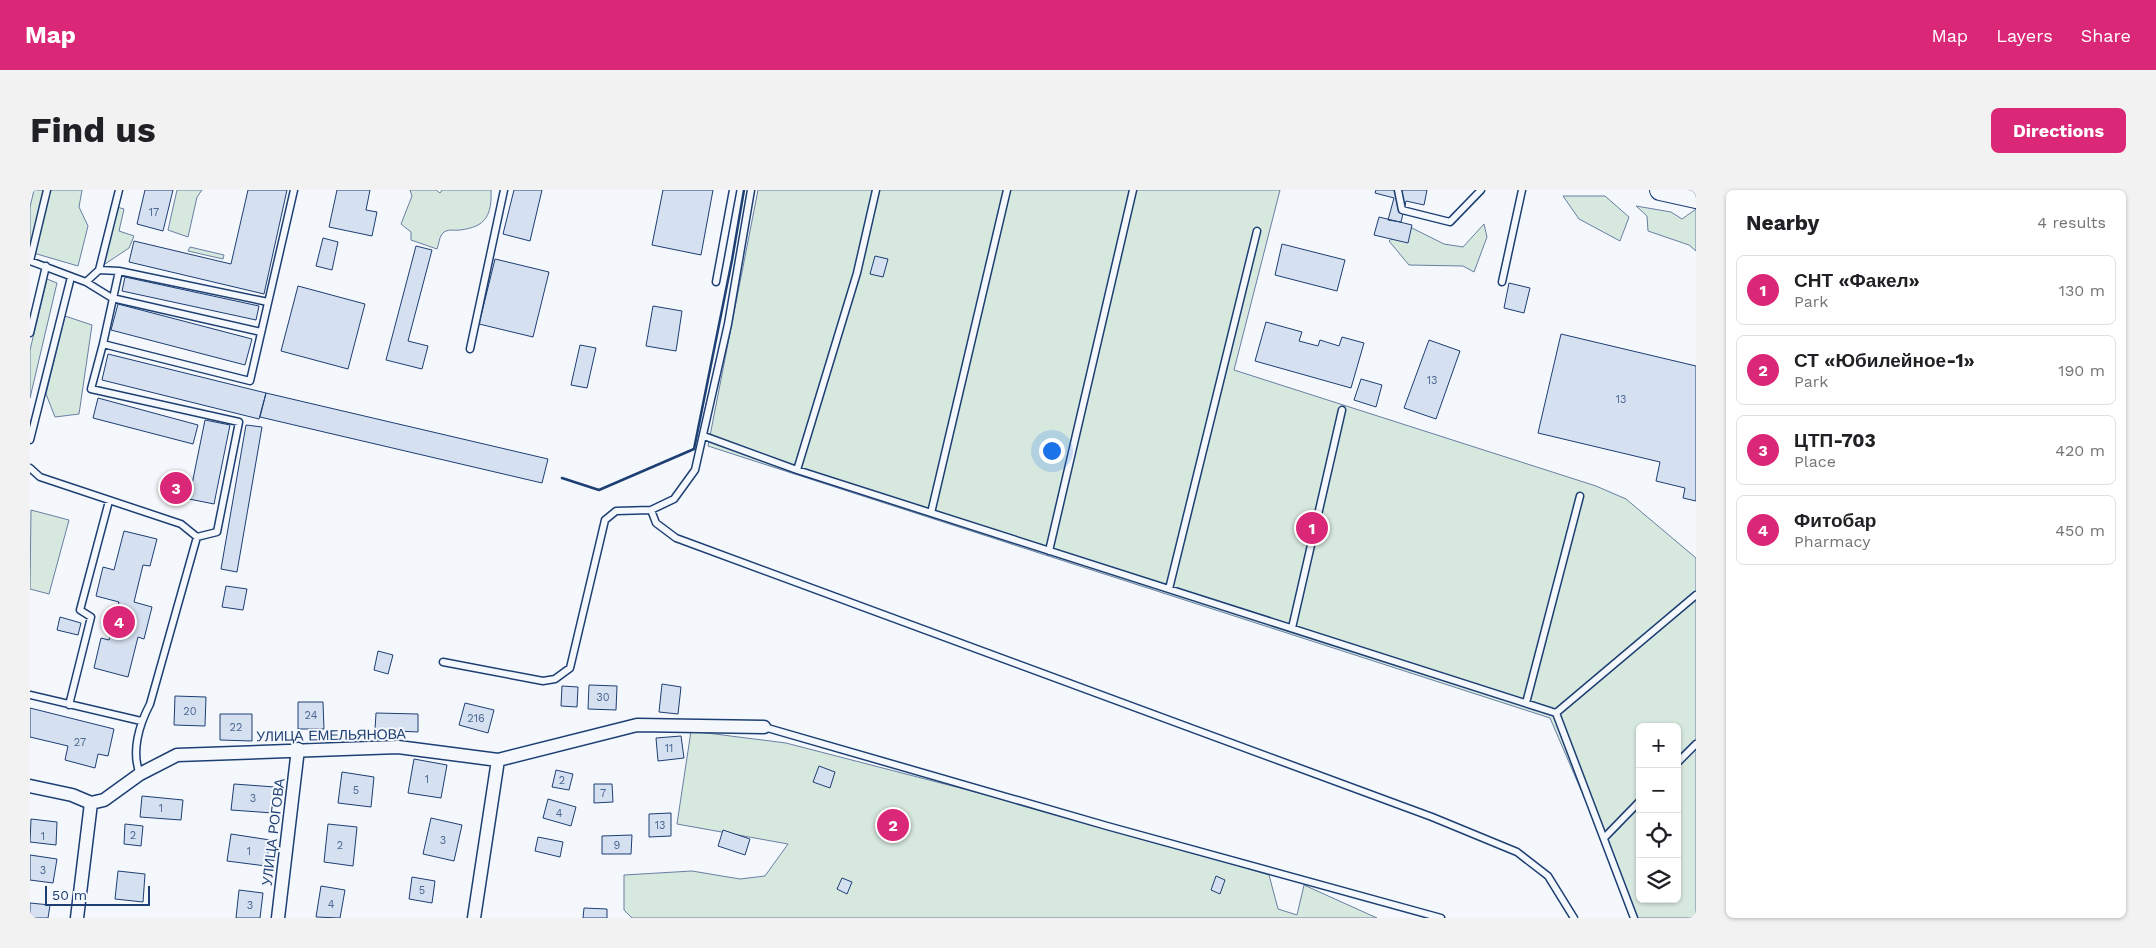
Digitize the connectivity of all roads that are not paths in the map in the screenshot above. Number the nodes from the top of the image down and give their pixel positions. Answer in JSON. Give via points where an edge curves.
{"nodes":[{"id":1,"x":46,"y":190,"type":"edge"},
{"id":2,"x":119,"y":190,"type":"edge"},
{"id":3,"x":294,"y":190,"type":"edge"},
{"id":4,"x":504,"y":190,"type":"edge"},
{"id":5,"x":733,"y":190,"type":"edge"},
{"id":6,"x":750,"y":190,"type":"edge"},
{"id":7,"x":876,"y":190,"type":"edge"},
{"id":8,"x":1007,"y":190,"type":"edge"},
{"id":9,"x":1133,"y":190,"type":"edge"},
{"id":10,"x":1398,"y":190,"type":"edge"},
{"id":11,"x":1481,"y":190,"type":"edge"},
{"id":12,"x":1522,"y":190,"type":"edge"},
{"id":13,"x":1660,"y":190,"type":"edge"},
{"id":14,"x":1696,"y":198,"type":"edge"},
{"id":15,"x":1257,"y":231,"type":"dead end"},
{"id":16,"x":30,"y":261,"type":"edge"},
{"id":17,"x":46,"y":266,"type":"junction"},
{"id":18,"x":98,"y":270,"type":"junction"},
{"id":19,"x":119,"y":271,"type":"junction"},
{"id":20,"x":71,"y":276,"type":"junction"},
{"id":21,"x":86,"y":282,"type":"junction"},
{"id":22,"x":716,"y":282,"type":"dead end"},
{"id":23,"x":1502,"y":282,"type":"dead end"},
{"id":24,"x":112,"y":298,"type":"junction"},
{"id":25,"x":268,"y":302,"type":"junction"},
{"id":26,"x":261,"y":332,"type":"junction"},
{"id":27,"x":30,"y":333,"type":"edge"},
{"id":28,"x":103,"y":344,"type":"junction"},
{"id":29,"x":470,"y":348,"type":"dead end"},
{"id":30,"x":1342,"y":410,"type":"dead end"},
{"id":31,"x":704,"y":436,"type":"junction"},
{"id":32,"x":30,"y":440,"type":"edge"},
{"id":33,"x":30,"y":468,"type":"edge"},
{"id":34,"x":797,"y":470,"type":"junction"},
{"id":35,"x":1580,"y":496,"type":"dead end"},
{"id":36,"x":109,"y":501,"type":"junction"},
{"id":37,"x":651,"y":510,"type":"junction"},
{"id":38,"x":932,"y":513,"type":"junction"},
{"id":39,"x":197,"y":537,"type":"junction"},
{"id":40,"x":1049,"y":550,"type":"junction"},
{"id":41,"x":1169,"y":589,"type":"junction"},
{"id":42,"x":1696,"y":595,"type":"edge"},
{"id":43,"x":1292,"y":628,"type":"junction"},
{"id":44,"x":443,"y":662,"type":"dead end"},
{"id":45,"x":30,"y":695,"type":"edge"},
{"id":46,"x":1526,"y":703,"type":"junction"},
{"id":47,"x":69,"y":704,"type":"junction"},
{"id":48,"x":1556,"y":713,"type":"junction"},
{"id":49,"x":141,"y":721,"type":"junction"},
{"id":50,"x":764,"y":727,"type":"joint"},
{"id":51,"x":1696,"y":744,"type":"edge"},
{"id":52,"x":298,"y":749,"type":"junction"},
{"id":53,"x":1681,"y":759,"type":"edge"},
{"id":54,"x":498,"y":760,"type":"junction"},
{"id":55,"x":140,"y":774,"type":"junction"},
{"id":56,"x":30,"y":786,"type":"edge"},
{"id":57,"x":91,"y":802,"type":"junction"},
{"id":58,"x":1636,"y":805,"type":"edge"},
{"id":59,"x":1604,"y":838,"type":"junction"},
{"id":60,"x":77,"y":918,"type":"edge"},
{"id":61,"x":278,"y":918,"type":"edge"},
{"id":62,"x":474,"y":918,"type":"edge"},
{"id":63,"x":1441,"y":918,"type":"edge"},
{"id":64,"x":1574,"y":918,"type":"edge"},
{"id":65,"x":1634,"y":918,"type":"edge"}],
"edges":[{"from":1,"to":16,"type":"lane"},
{"from":2,"to":18,"type":"lane"},
{"from":3,"to":25,"type":"lane"},
{"from":4,"to":29,"type":"lane"},
{"from":5,"to":22,"type":"lane"},
{"from":6,"to":31,"type":"lane","via":[[728,324]]},
{"from":7,"to":34,"type":"lane","via":[[857,273]]},
{"from":8,"to":38,"type":"lane"},
{"from":9,"to":40,"type":"lane"},
{"from":10,"to":11,"type":"lane","via":[[1402,210],[1450,222]]},
{"from":12,"to":23,"type":"lane"},
{"from":13,"to":14,"type":"main road"},
{"from":15,"to":41,"type":"lane"},
{"from":16,"to":17,"type":"lane"},
{"from":17,"to":20,"type":"lane"},
{"from":17,"to":27,"type":"lane"},
{"from":18,"to":19,"type":"lane"},
{"from":18,"to":21,"type":"lane"},
{"from":19,"to":24,"type":"lane"},
{"from":19,"to":25,"type":"lane"},
{"from":20,"to":21,"type":"lane"},
{"from":20,"to":32,"type":"lane"},
{"from":21,"to":24,"type":"lane"},
{"from":24,"to":26,"type":"lane"},
{"from":24,"to":28,"type":"lane"},
{"from":25,"to":26,"type":"lane"},
{"from":26,"to":28,"type":"lane","via":[[250,381]]},
{"from":28,"to":39,"type":"lane","via":[[91,389],[239,422],[217,532]]},
{"from":30,"to":43,"type":"lane"},
{"from":31,"to":34,"type":"lane"},
{"from":31,"to":37,"type":"lane","via":[[695,470],[674,498]]},
{"from":33,"to":36,"type":"lane","via":[[40,477]]},
{"from":34,"to":38,"type":"lane"},
{"from":35,"to":46,"type":"lane"},
{"from":36,"to":39,"type":"lane","via":[[181,524]]},
{"from":36,"to":47,"type":"lane","via":[[80,610],[91,617]]},
{"from":37,"to":44,"type":"lane","via":[[616,512],[605,520],[570,668],[555,679],[542,681]]},
{"from":37,"to":64,"type":"lane","via":[[656,523],[676,538],[1517,852],[1548,876]]},
{"from":38,"to":40,"type":"lane"},
{"from":39,"to":49,"type":"lane","via":[[150,704]]},
{"from":40,"to":41,"type":"lane"},
{"from":41,"to":43,"type":"lane"},
{"from":42,"to":48,"type":"lane"},
{"from":43,"to":46,"type":"lane"},
{"from":45,"to":47,"type":"lane"},
{"from":46,"to":48,"type":"lane"},
{"from":47,"to":49,"type":"lane"},
{"from":48,"to":59,"type":"lane"},
{"from":49,"to":55,"type":"lane","via":[[135,762]]},
{"from":50,"to":54,"type":"street","name":"УЛИЦА ЕМЕЛЬЯНОВА","via":[[637,725]]},
{"from":50,"to":63,"type":"lane"},
{"from":51,"to":53,"type":"lane"},
{"from":52,"to":54,"type":"street","name":"УЛИЦА ЕМЕЛЬЯНОВА","via":[[398,747]]},
{"from":52,"to":55,"type":"street","name":"УЛИЦА ЕМЕЛЬЯНОВА","via":[[177,755]]},
{"from":52,"to":61,"type":"street","name":"УЛИЦА РОГОВА"},
{"from":54,"to":62,"type":"street"},
{"from":55,"to":57,"type":"street","name":"УЛИЦА ЕМЕЛЬЯНОВА","via":[[104,800]]},
{"from":56,"to":57,"type":"street"},
{"from":57,"to":60,"type":"street"},
{"from":58,"to":59,"type":"lane"},
{"from":59,"to":65,"type":"lane"}]}
